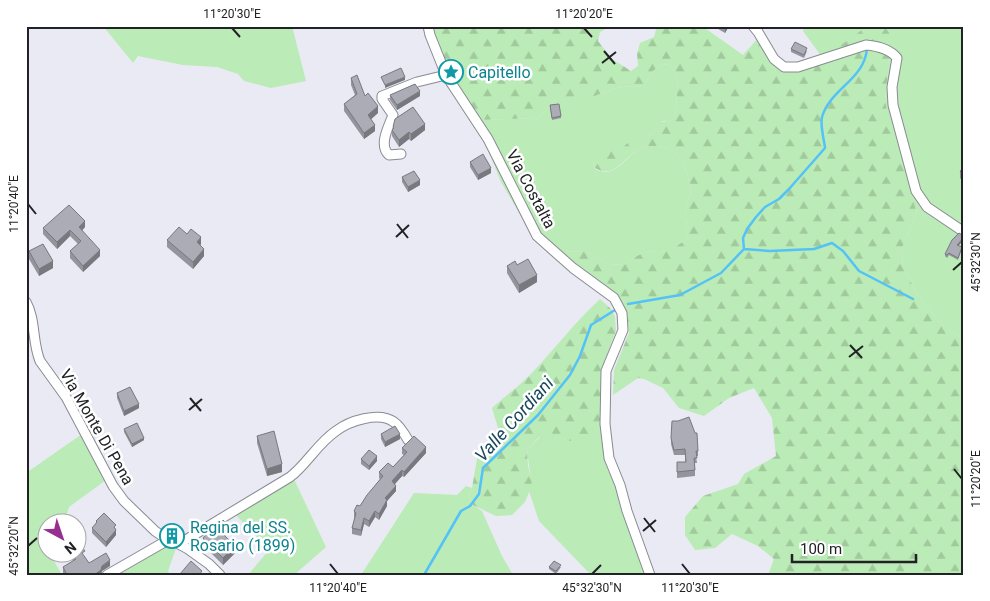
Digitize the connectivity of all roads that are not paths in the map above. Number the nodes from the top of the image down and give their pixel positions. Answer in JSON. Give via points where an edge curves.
{"nodes":[{"id":1,"x":428,"y":26,"type":"edge"},
{"id":2,"x":753,"y":26,"type":"edge"},
{"id":3,"x":446,"y":75,"type":"junction"},
{"id":4,"x":400,"y":154,"type":"dead end"},
{"id":5,"x":964,"y":232,"type":"edge"},
{"id":6,"x":26,"y":302,"type":"edge"},
{"id":7,"x":408,"y":440,"type":"edge"},
{"id":8,"x":168,"y":540,"type":"junction"},
{"id":9,"x":179,"y":544,"type":"junction"},
{"id":10,"x":107,"y":575,"type":"edge"},
{"id":11,"x":220,"y":575,"type":"edge"},
{"id":12,"x":650,"y":575,"type":"edge"}],
"edges":[{"from":1,"to":3,"type":"street","name":"Via Costalta"},
{"from":2,"to":5,"type":"street","via":[[774,59],[784,67],[798,67],[866,45],[894,53],[897,58],[892,87],[894,105],[916,191],[927,207]]},
{"from":3,"to":4,"type":"street","via":[[382,96],[393,114],[383,144],[384,151]]},
{"from":3,"to":12,"type":"street","name":"Via Costalta","via":[[488,139],[537,236],[614,298],[622,314],[623,330],[606,371],[605,424],[609,458]]},
{"from":6,"to":8,"type":"street","name":"Via Monte Di Pena","via":[[38,356],[76,414],[113,486],[124,502]]},
{"from":7,"to":9,"type":"street","via":[[398,425],[386,418],[369,418],[346,425],[329,437],[299,471]]},
{"from":8,"to":9,"type":"street"},
{"from":8,"to":10,"type":"street"},
{"from":9,"to":11,"type":"street","via":[[210,564]]}]}
